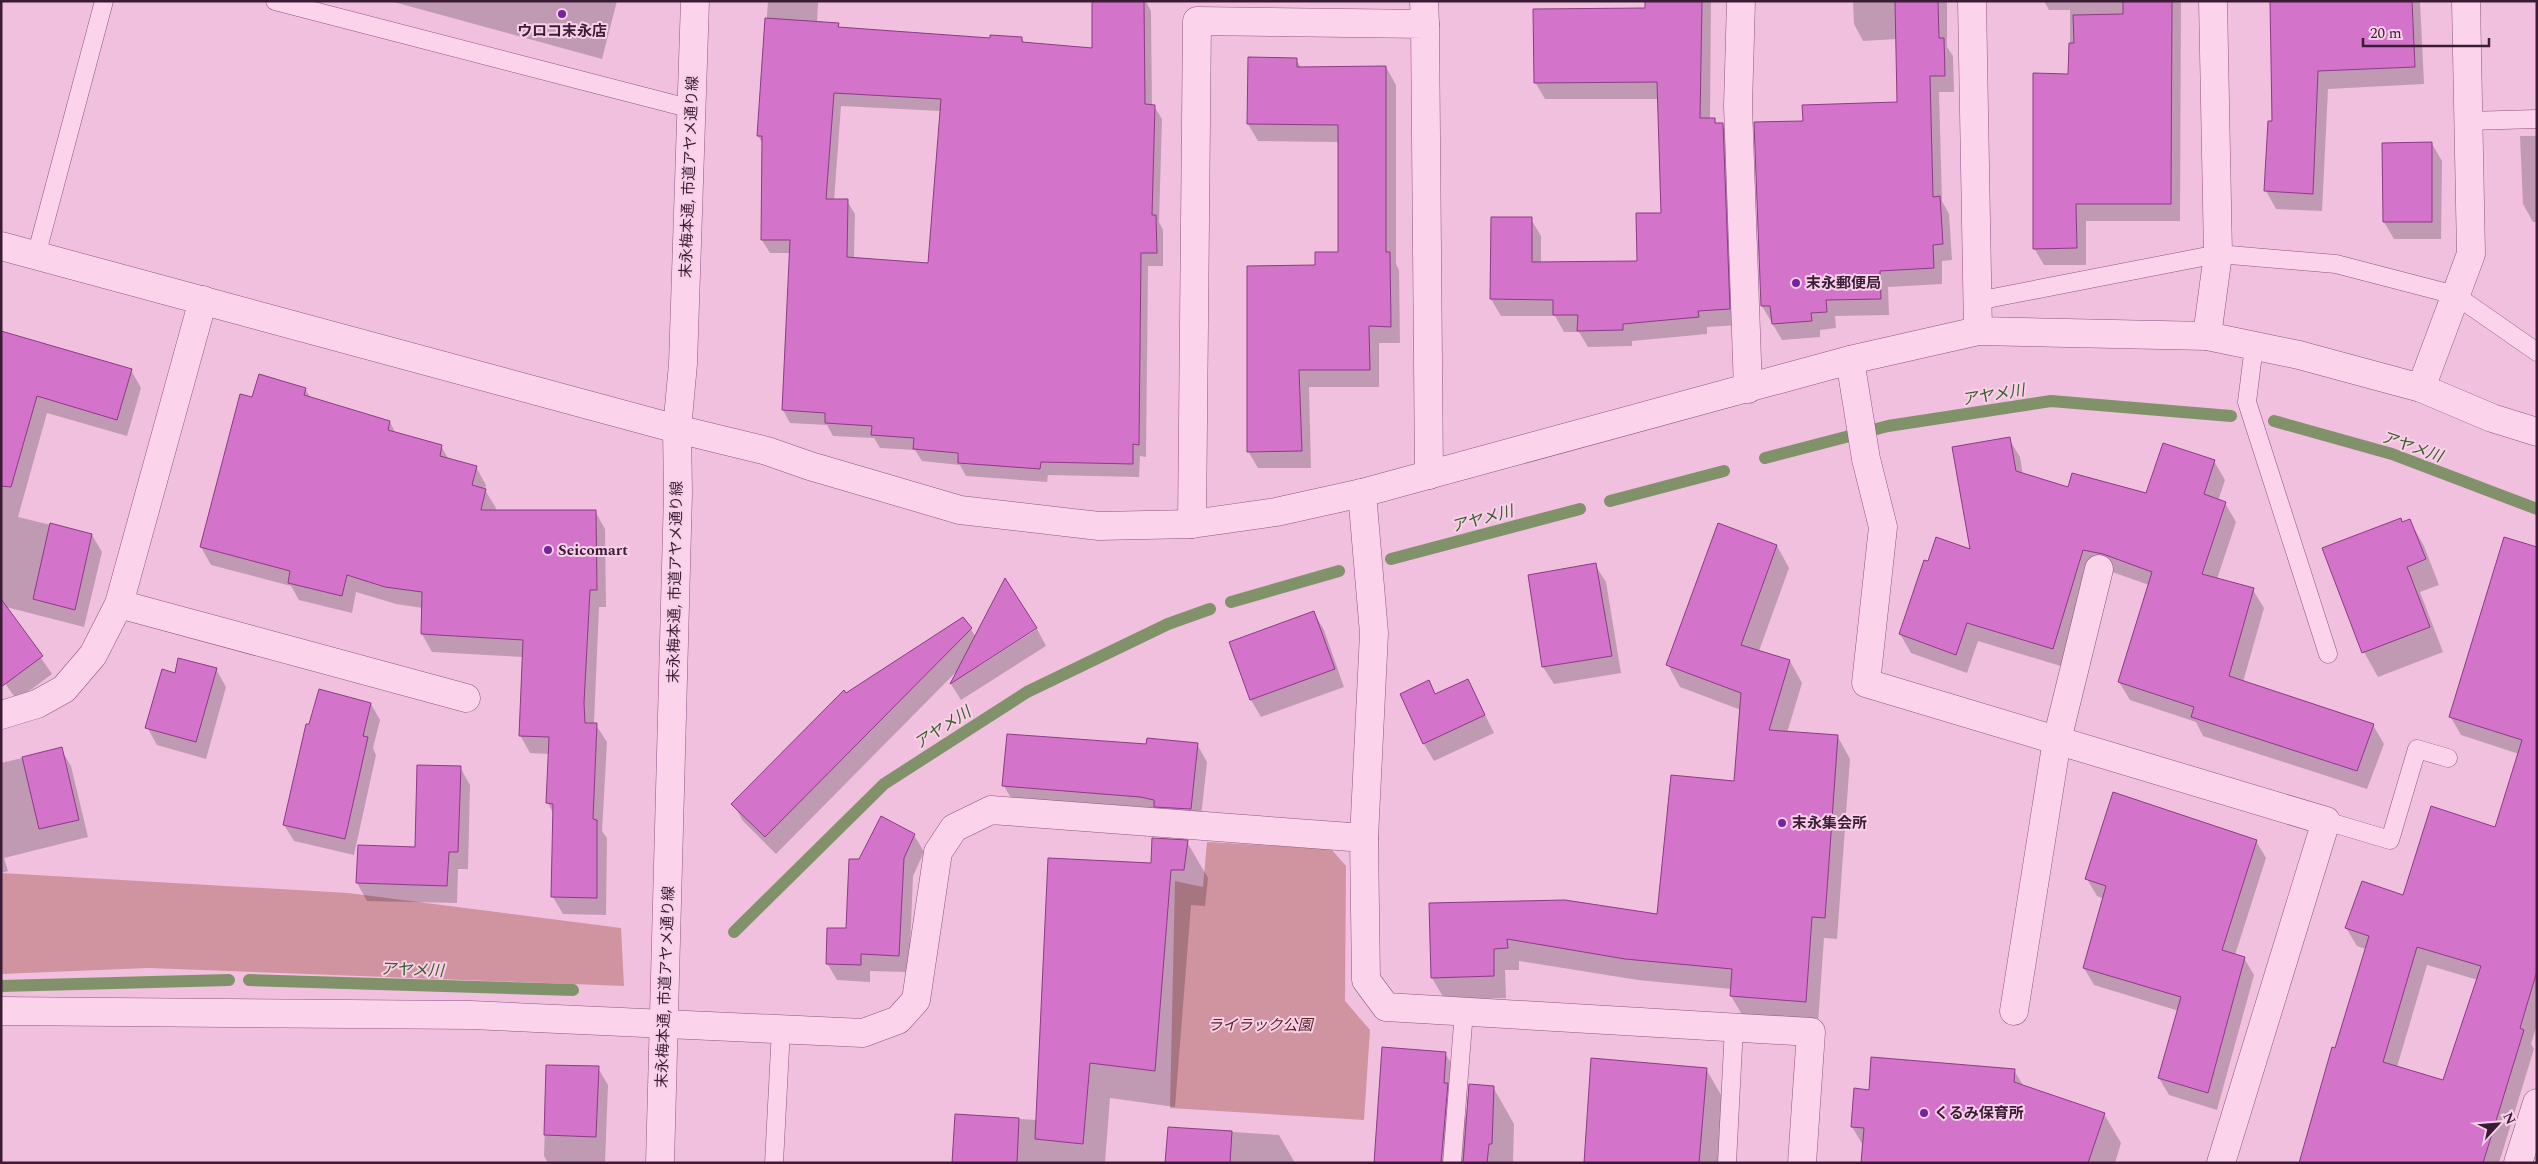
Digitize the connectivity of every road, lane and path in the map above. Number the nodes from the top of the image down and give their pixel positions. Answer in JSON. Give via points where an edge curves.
{"nodes":[{"id":1,"x":104,"y":1,"type":"edge"},
{"id":2,"x":275,"y":1,"type":"edge"},
{"id":3,"x":695,"y":1,"type":"edge"},
{"id":4,"x":1741,"y":1,"type":"edge"},
{"id":5,"x":1972,"y":1,"type":"edge"},
{"id":6,"x":2213,"y":1,"type":"edge"},
{"id":7,"x":2466,"y":1,"type":"edge"},
{"id":8,"x":1425,"y":13,"type":"edge"},
{"id":9,"x":692,"y":109,"type":"junction"},
{"id":10,"x":2537,"y":119,"type":"edge"},
{"id":11,"x":2468,"y":120,"type":"junction"},
{"id":12,"x":1,"y":246,"type":"edge"},
{"id":13,"x":2218,"y":254,"type":"junction"},
{"id":14,"x":36,"y":256,"type":"junction"},
{"id":15,"x":2455,"y":295,"type":"junction"},
{"id":16,"x":203,"y":300,"type":"junction"},
{"id":17,"x":1977,"y":301,"type":"junction"},
{"id":18,"x":1978,"y":331,"type":"junction"},
{"id":19,"x":2207,"y":336,"type":"junction"},
{"id":20,"x":2254,"y":346,"type":"junction"},
{"id":21,"x":2537,"y":352,"type":"edge"},
{"id":22,"x":1850,"y":360,"type":"junction"},
{"id":23,"x":2421,"y":388,"type":"junction"},
{"id":24,"x":1748,"y":389,"type":"junction"},
{"id":25,"x":677,"y":429,"type":"junction"},
{"id":26,"x":2537,"y":432,"type":"edge"},
{"id":27,"x":1429,"y":475,"type":"junction"},
{"id":28,"x":1362,"y":493,"type":"junction"},
{"id":29,"x":1192,"y":524,"type":"junction"},
{"id":30,"x":2099,"y":569,"type":"dead end"},
{"id":31,"x":119,"y":604,"type":"junction"},
{"id":32,"x":2328,"y":654,"type":"dead end"},
{"id":33,"x":466,"y":698,"type":"dead end"},
{"id":34,"x":1,"y":715,"type":"edge"},
{"id":35,"x":2057,"y":740,"type":"junction"},
{"id":36,"x":2448,"y":758,"type":"dead end"},
{"id":37,"x":2326,"y":821,"type":"junction"},
{"id":38,"x":1364,"y":838,"type":"junction"},
{"id":39,"x":1,"y":1011,"type":"edge"},
{"id":40,"x":1464,"y":1011,"type":"junction"},
{"id":41,"x":2014,"y":1011,"type":"dead end"},
{"id":42,"x":664,"y":1022,"type":"junction"},
{"id":43,"x":1734,"y":1027,"type":"junction"},
{"id":44,"x":781,"y":1029,"type":"junction"},
{"id":45,"x":2537,"y":1103,"type":"edge"},
{"id":46,"x":660,"y":1163,"type":"edge"},
{"id":47,"x":774,"y":1163,"type":"edge"},
{"id":48,"x":1452,"y":1163,"type":"edge"},
{"id":49,"x":1727,"y":1163,"type":"edge"},
{"id":50,"x":1802,"y":1163,"type":"edge"},
{"id":51,"x":2221,"y":1163,"type":"edge"},
{"id":52,"x":2518,"y":1163,"type":"edge"}],
"edges":[{"from":1,"to":14,"type":"lane"},
{"from":2,"to":9,"type":"lane"},
{"from":3,"to":9,"type":"street","name":"末永梅本通, 市道アヤメ通り線"},
{"from":4,"to":24,"type":"street","via":[[1738,106]]},
{"from":5,"to":17,"type":"street"},
{"from":6,"to":13,"type":"street"},
{"from":7,"to":11,"type":"street"},
{"from":8,"to":27,"type":"street"},
{"from":8,"to":29,"type":"street","via":[[1197,21]]},
{"from":9,"to":25,"type":"street","name":"末永梅本通, 市道アヤメ通り線","via":[[683,364]]},
{"from":10,"to":11,"type":"lane"},
{"from":11,"to":15,"type":"street","via":[[2470,254]]},
{"from":12,"to":14,"type":"street"},
{"from":13,"to":15,"type":"lane","via":[[2336,264]]},
{"from":13,"to":17,"type":"lane"},
{"from":13,"to":19,"type":"street"},
{"from":14,"to":16,"type":"street"},
{"from":15,"to":21,"type":"lane"},
{"from":15,"to":23,"type":"street"},
{"from":16,"to":25,"type":"street"},
{"from":16,"to":31,"type":"street"},
{"from":17,"to":18,"type":"street"},
{"from":18,"to":19,"type":"street"},
{"from":18,"to":22,"type":"street"},
{"from":19,"to":20,"type":"street"},
{"from":20,"to":23,"type":"street"},
{"from":20,"to":32,"type":"lane","via":[[2247,402]]},
{"from":22,"to":24,"type":"street"},
{"from":22,"to":35,"type":"street","via":[[1866,459],[1883,527],[1866,683]]},
{"from":23,"to":26,"type":"street","via":[[2492,418]]},
{"from":24,"to":27,"type":"street"},
{"from":25,"to":29,"type":"street","via":[[767,451],[960,510],[1100,526]]},
{"from":25,"to":42,"type":"street","name":"末永梅本通, 市道アヤメ通り線"},
{"from":27,"to":28,"type":"street"},
{"from":28,"to":29,"type":"street","via":[[1276,512]]},
{"from":28,"to":38,"type":"street","via":[[1374,633]]},
{"from":30,"to":35,"type":"street"},
{"from":31,"to":33,"type":"street"},
{"from":31,"to":34,"type":"street","via":[[93,655],[64,689],[37,704]]},
{"from":35,"to":37,"type":"street"},
{"from":35,"to":41,"type":"street"},
{"from":36,"to":37,"type":"lane","via":[[2417,749],[2390,840]]},
{"from":37,"to":51,"type":"street"},
{"from":38,"to":40,"type":"street","via":[[1366,980],[1386,1007]]},
{"from":38,"to":44,"type":"street","via":[[991,810],[954,828],[938,852],[916,1000],[898,1020],[863,1033]]},
{"from":39,"to":42,"type":"street","via":[[379,1014]]},
{"from":40,"to":43,"type":"street"},
{"from":40,"to":48,"type":"lane"},
{"from":42,"to":44,"type":"street"},
{"from":42,"to":46,"type":"street","name":"末永梅本通, 市道アヤメ通り線"},
{"from":43,"to":49,"type":"lane"},
{"from":43,"to":50,"type":"street","via":[[1811,1032]]},
{"from":44,"to":47,"type":"lane"},
{"from":45,"to":52,"type":"street"}]}
